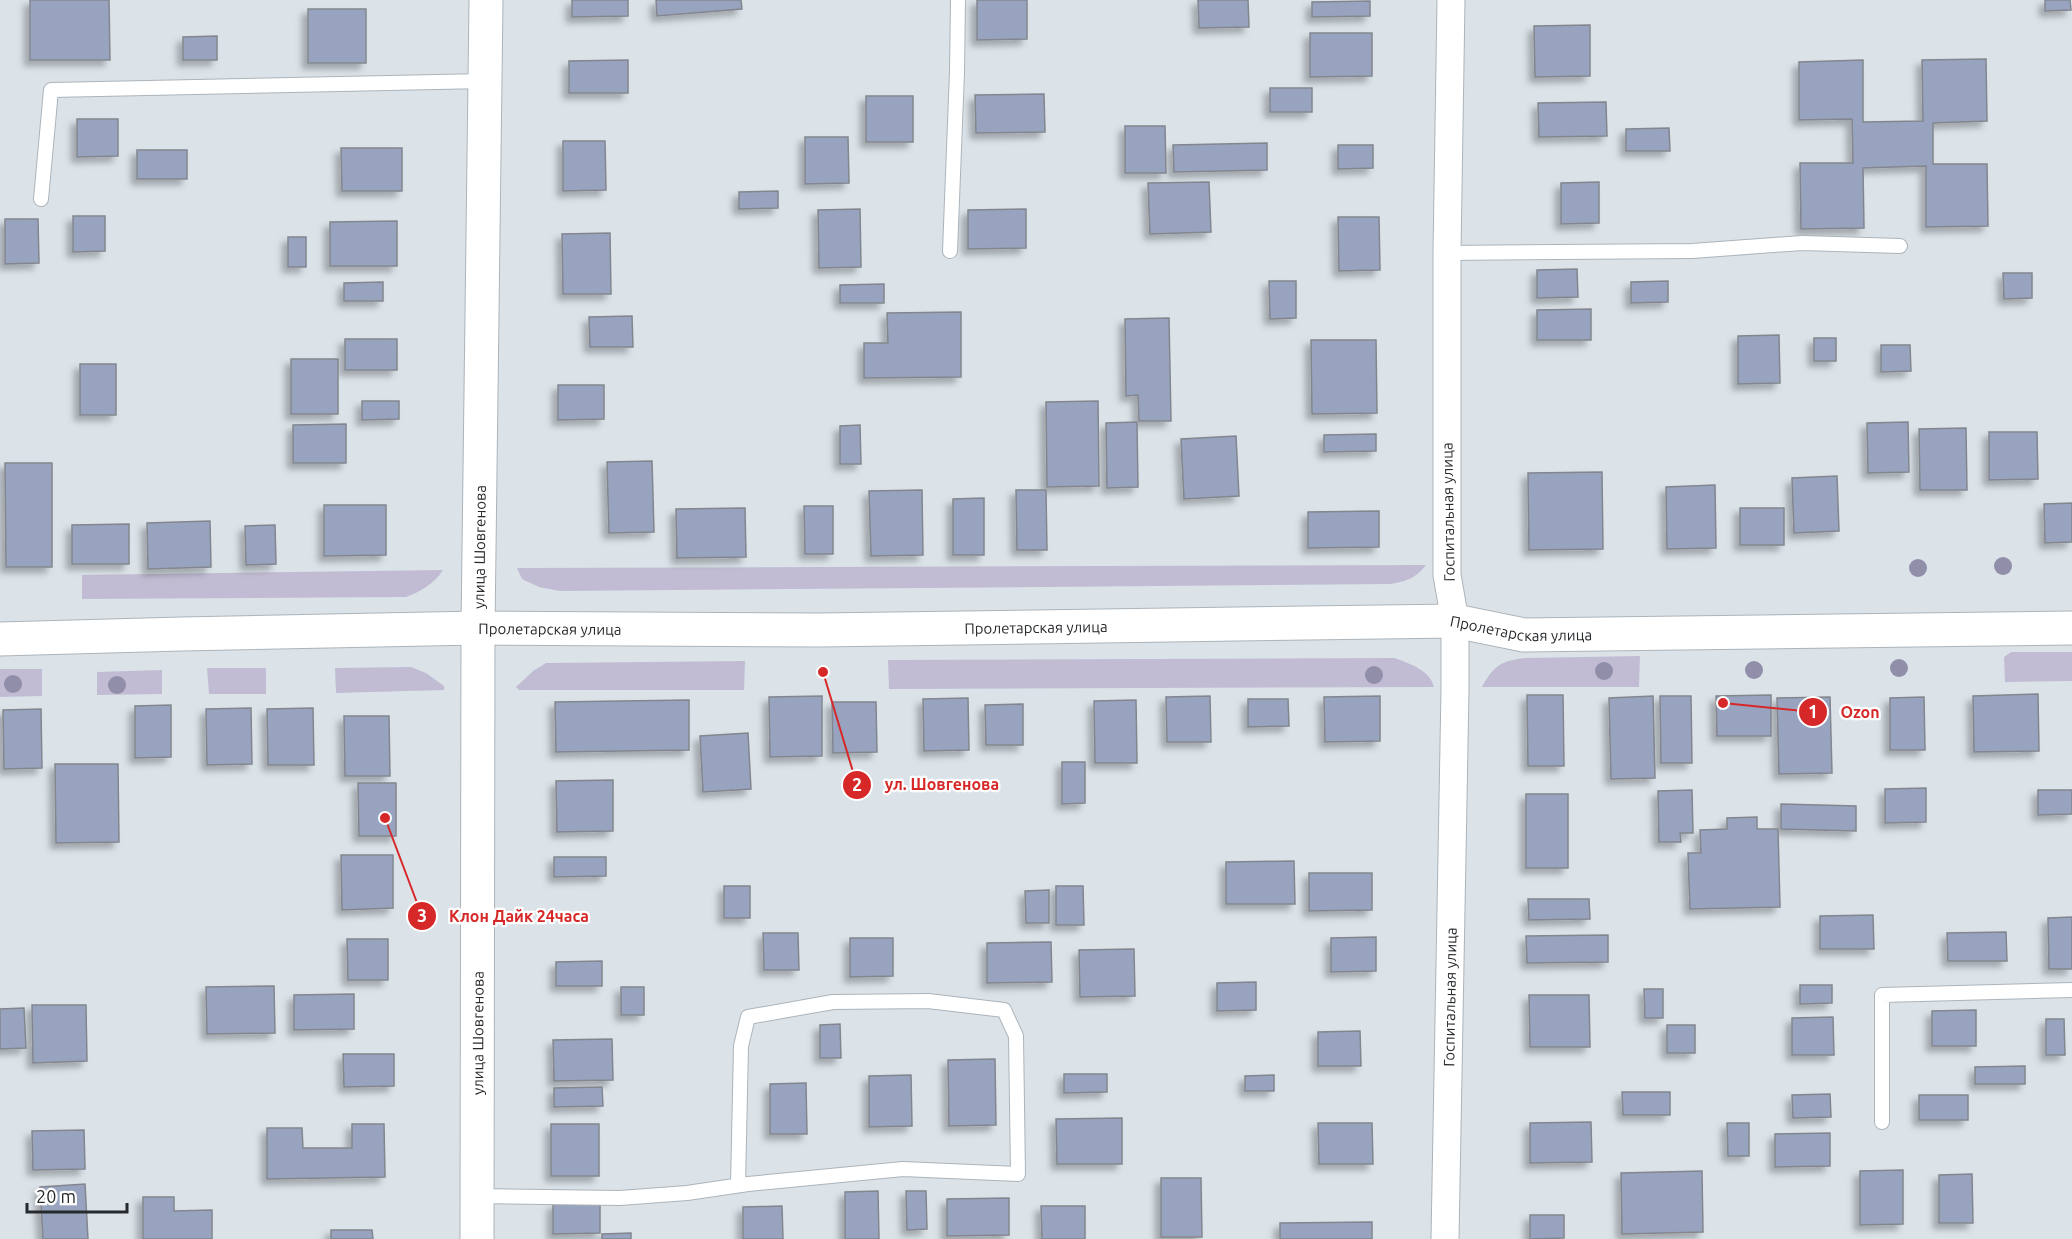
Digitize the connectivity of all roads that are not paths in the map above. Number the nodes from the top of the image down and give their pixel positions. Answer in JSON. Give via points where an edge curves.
{"nodes":[{"id":1,"x":486,"y":0,"type":"edge"},
{"id":2,"x":958,"y":0,"type":"edge"},
{"id":3,"x":1451,"y":0,"type":"edge"},
{"id":4,"x":486,"y":81,"type":"junction"},
{"id":5,"x":41,"y":199,"type":"dead end"},
{"id":6,"x":1900,"y":246,"type":"dead end"},
{"id":7,"x":950,"y":251,"type":"dead end"},
{"id":8,"x":1447,"y":254,"type":"junction"},
{"id":9,"x":1455,"y":621,"type":"junction"},
{"id":10,"x":478,"y":628,"type":"junction"},
{"id":11,"x":2072,"y":628,"type":"edge"},
{"id":12,"x":0,"y":639,"type":"edge"},
{"id":13,"x":2072,"y":990,"type":"edge"},
{"id":14,"x":1882,"y":1122,"type":"dead end"},
{"id":15,"x":738,"y":1185,"type":"junction"},
{"id":16,"x":478,"y":1196,"type":"junction"},
{"id":17,"x":477,"y":1239,"type":"edge"},
{"id":18,"x":1445,"y":1239,"type":"edge"}],
"edges":[{"from":1,"to":4,"type":"main road","name":"улица Шовгенова"},
{"from":2,"to":7,"type":"lane"},
{"from":3,"to":8,"type":"street","name":"Госпитальная улица"},
{"from":4,"to":5,"type":"lane","via":[[51,90]]},
{"from":4,"to":10,"type":"main road","name":"улица Шовгенова"},
{"from":6,"to":8,"type":"lane","via":[[1802,243],[1692,251]]},
{"from":8,"to":9,"type":"street","name":"Госпитальная улица","via":[[1448,575]]},
{"from":9,"to":10,"type":"main road","name":"Пролетарская улица","via":[[820,630]]},
{"from":9,"to":11,"type":"main road","name":"Пролетарская улица","via":[[1524,635]]},
{"from":9,"to":18,"type":"street","name":"Госпитальная улица"},
{"from":10,"to":12,"type":"main road","name":"Пролетарская улица"},
{"from":10,"to":16,"type":"main road","name":"улица Шовгенова"},
{"from":13,"to":14,"type":"lane","via":[[1882,995]]},
{"from":15,"to":15,"type":"lane","via":[[741,1046],[748,1017],[833,1002],[928,1001],[1004,1010],[1016,1036],[1018,1174],[903,1169]]},
{"from":15,"to":16,"type":"lane","via":[[620,1198]]},
{"from":16,"to":17,"type":"main road","name":"улица Шовгенова"}]}
